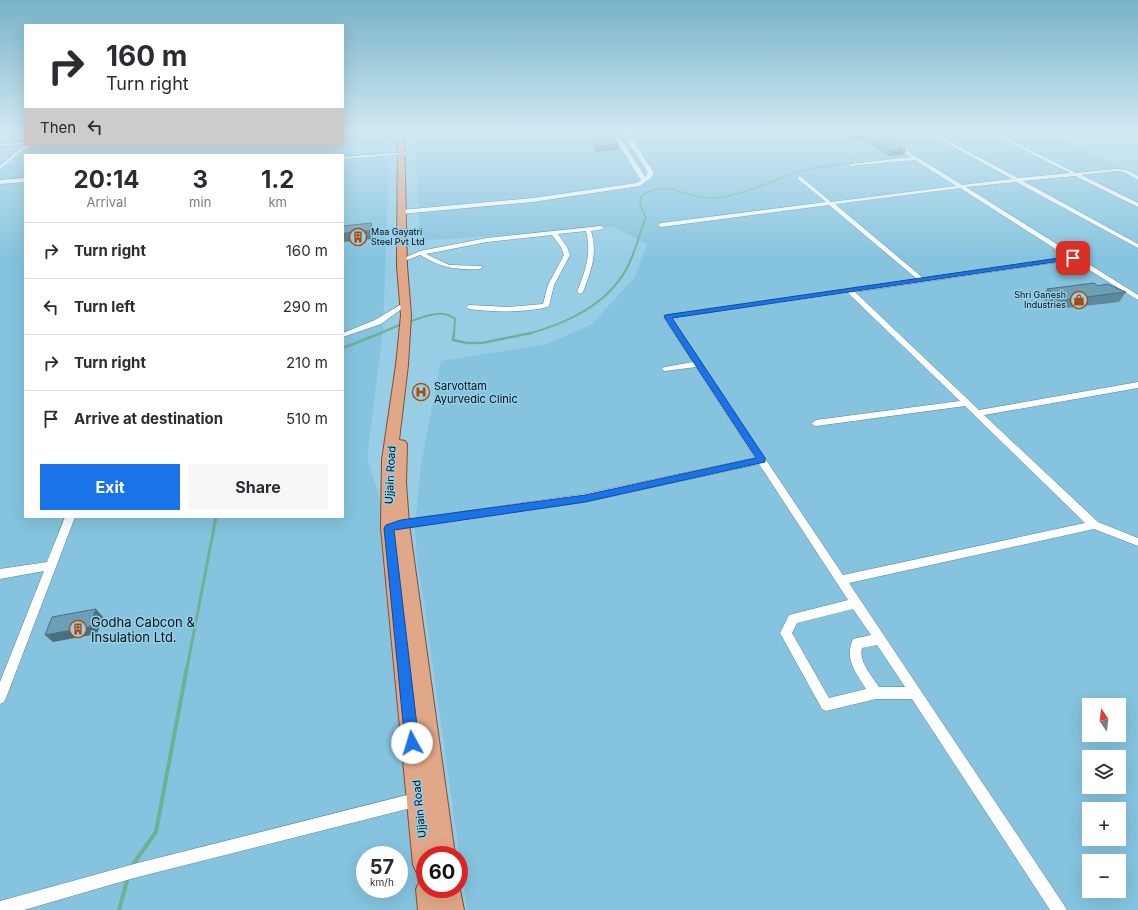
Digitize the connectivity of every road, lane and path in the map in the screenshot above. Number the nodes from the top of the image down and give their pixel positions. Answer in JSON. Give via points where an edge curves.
{"nodes":[{"id":1,"x":404,"y":174,"type":"edge"},
{"id":2,"x":639,"y":174,"type":"edge"},
{"id":3,"x":651,"y":174,"type":"edge"},
{"id":4,"x":942,"y":174,"type":"edge"},
{"id":5,"x":1010,"y":174,"type":"edge"},
{"id":6,"x":1072,"y":174,"type":"edge"},
{"id":7,"x":1077,"y":174,"type":"edge"},
{"id":8,"x":800,"y":178,"type":"dead end"},
{"id":9,"x":24,"y":180,"type":"edge"},
{"id":10,"x":644,"y":180,"type":"junction"},
{"id":11,"x":1020,"y":180,"type":"junction"},
{"id":12,"x":0,"y":182,"type":"edge"},
{"id":13,"x":961,"y":187,"type":"junction"},
{"id":14,"x":830,"y":204,"type":"junction"},
{"id":15,"x":1138,"y":205,"type":"edge"},
{"id":16,"x":404,"y":212,"type":"junction"},
{"id":17,"x":661,"y":225,"type":"dead end"},
{"id":18,"x":601,"y":228,"type":"dead end"},
{"id":19,"x":588,"y":230,"type":"junction"},
{"id":20,"x":553,"y":232,"type":"junction"},
{"id":21,"x":1138,"y":246,"type":"edge"},
{"id":22,"x":420,"y":253,"type":"junction"},
{"id":23,"x":407,"y":258,"type":"junction"},
{"id":24,"x":1073,"y":258,"type":"junction"},
{"id":25,"x":480,"y":267,"type":"dead end"},
{"id":26,"x":922,"y":280,"type":"junction"},
{"id":27,"x":849,"y":290,"type":"junction"},
{"id":28,"x":580,"y":292,"type":"dead end"},
{"id":29,"x":1138,"y":298,"type":"edge"},
{"id":30,"x":469,"y":307,"type":"dead end"},
{"id":31,"x":408,"y":317,"type":"junction"},
{"id":32,"x":344,"y":335,"type":"edge"},
{"id":33,"x":698,"y":364,"type":"junction"},
{"id":34,"x":665,"y":368,"type":"dead end"},
{"id":35,"x":1138,"y":385,"type":"edge"},
{"id":36,"x":967,"y":403,"type":"junction"},
{"id":37,"x":977,"y":413,"type":"junction"},
{"id":38,"x":816,"y":423,"type":"dead end"},
{"id":39,"x":762,"y":460,"type":"junction"},
{"id":40,"x":70,"y":518,"type":"edge"},
{"id":41,"x":1094,"y":525,"type":"junction"},
{"id":42,"x":395,"y":526,"type":"junction"},
{"id":43,"x":1138,"y":542,"type":"edge"},
{"id":44,"x":50,"y":566,"type":"junction"},
{"id":45,"x":0,"y":574,"type":"edge"},
{"id":46,"x":841,"y":580,"type":"junction"},
{"id":47,"x":856,"y":603,"type":"junction"},
{"id":48,"x":880,"y":639,"type":"junction"},
{"id":49,"x":876,"y":693,"type":"junction"},
{"id":50,"x":916,"y":693,"type":"junction"},
{"id":51,"x":0,"y":698,"type":"edge"},
{"id":52,"x":435,"y":794,"type":"junction"},
{"id":53,"x":417,"y":800,"type":"junction"},
{"id":54,"x":423,"y":846,"type":"edge"},
{"id":55,"x":443,"y":846,"type":"edge"},
{"id":56,"x":429,"y":898,"type":"edge"},
{"id":57,"x":450,"y":898,"type":"edge"},
{"id":58,"x":0,"y":910,"type":"edge"},
{"id":59,"x":430,"y":910,"type":"edge"},
{"id":60,"x":452,"y":910,"type":"edge"},
{"id":61,"x":1059,"y":910,"type":"edge"}],
"edges":[{"from":1,"to":16,"type":"main road","name":"Ujjain Road"},
{"from":2,"to":10,"type":"street"},
{"from":3,"to":10,"type":"street"},
{"from":4,"to":13,"type":"street"},
{"from":5,"to":11,"type":"street"},
{"from":6,"to":11,"type":"street"},
{"from":7,"to":15,"type":"street"},
{"from":8,"to":14,"type":"street"},
{"from":9,"to":12,"type":"street"},
{"from":10,"to":16,"type":"street","via":[[638,185],[626,188]]},
{"from":11,"to":13,"type":"street"},
{"from":11,"to":21,"type":"street"},
{"from":13,"to":14,"type":"street"},
{"from":13,"to":24,"type":"street"},
{"from":14,"to":17,"type":"street"},
{"from":14,"to":26,"type":"street"},
{"from":16,"to":23,"type":"main road","name":"Ujjain Road"},
{"from":16,"to":31,"type":"main road","name":"Ujjain Road"},
{"from":18,"to":19,"type":"street"},
{"from":19,"to":20,"type":"street"},
{"from":19,"to":28,"type":"street","via":[[593,245],[590,264]]},
{"from":20,"to":22,"type":"street","via":[[486,240]]},
{"from":20,"to":30,"type":"street","via":[[564,246],[567,255],[548,288],[546,306],[518,310]]},
{"from":22,"to":23,"type":"street"},
{"from":22,"to":25,"type":"street","via":[[446,267]]},
{"from":23,"to":31,"type":"main road","name":"Ujjain Road"},
{"from":24,"to":26,"type":"street"},
{"from":24,"to":29,"type":"street"},
{"from":26,"to":27,"type":"street"},
{"from":27,"to":33,"type":"street","via":[[667,317]]},
{"from":27,"to":36,"type":"street"},
{"from":31,"to":32,"type":"street","via":[[378,322]]},
{"from":31,"to":42,"type":"main road","name":"Ujjain Road","via":[[389,460]]},
{"from":33,"to":34,"type":"street"},
{"from":33,"to":39,"type":"street"},
{"from":35,"to":37,"type":"street"},
{"from":36,"to":37,"type":"street"},
{"from":36,"to":38,"type":"street"},
{"from":37,"to":41,"type":"street"},
{"from":39,"to":42,"type":"street","via":[[585,498]]},
{"from":39,"to":46,"type":"street"},
{"from":40,"to":44,"type":"street"},
{"from":41,"to":43,"type":"street"},
{"from":41,"to":46,"type":"street"},
{"from":42,"to":52,"type":"main road","name":"Ujjain Road"},
{"from":42,"to":53,"type":"main road","name":"Ujjain Road"},
{"from":44,"to":45,"type":"street"},
{"from":44,"to":51,"type":"street"},
{"from":46,"to":47,"type":"street"},
{"from":47,"to":48,"type":"street"},
{"from":47,"to":49,"type":"street","via":[[793,620],[786,633],[826,705]]},
{"from":48,"to":49,"type":"street","via":[[857,643],[854,653],[859,667]]},
{"from":48,"to":50,"type":"street"},
{"from":49,"to":50,"type":"street"},
{"from":50,"to":61,"type":"street"},
{"from":52,"to":53,"type":"street"},
{"from":52,"to":55,"type":"main road","name":"Ujjain Road"},
{"from":53,"to":54,"type":"main road","name":"Ujjain Road"},
{"from":53,"to":58,"type":"street","via":[[99,880]]},
{"from":56,"to":59,"type":"main road"},
{"from":57,"to":60,"type":"main road"}]}
